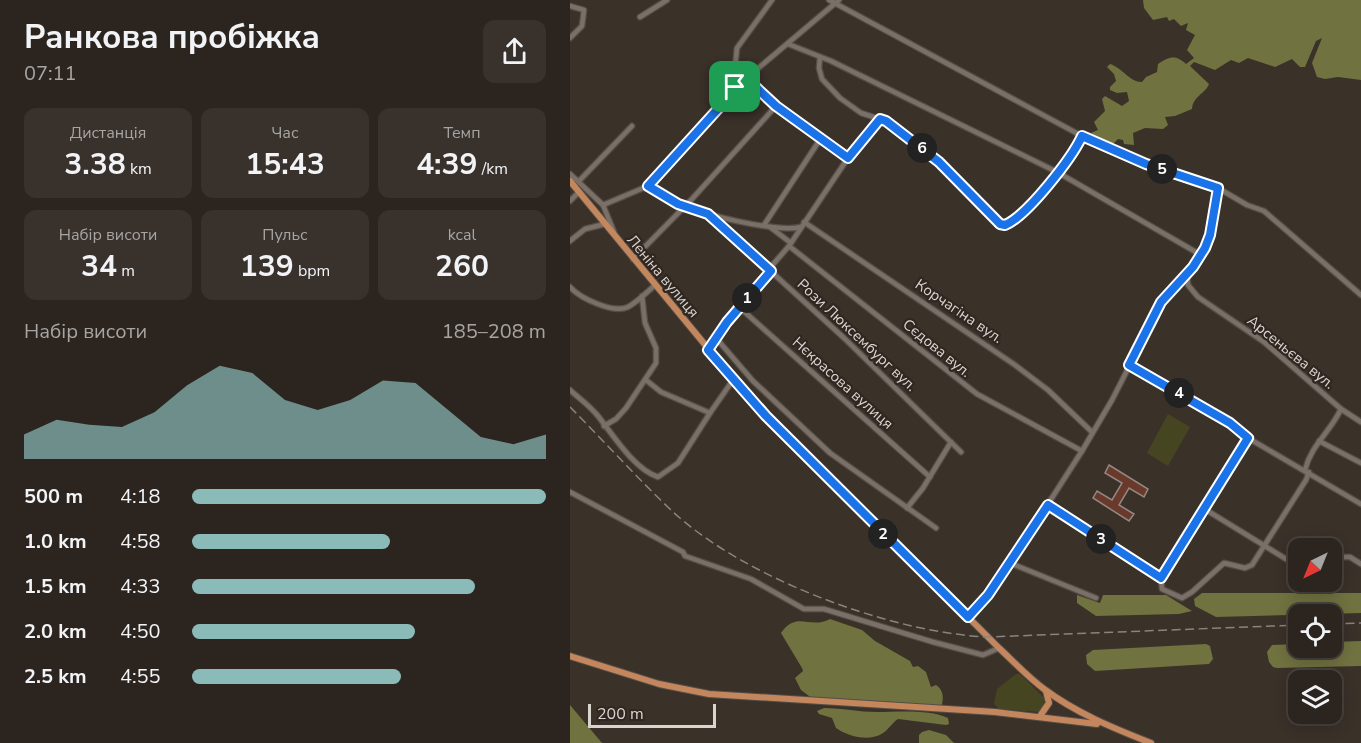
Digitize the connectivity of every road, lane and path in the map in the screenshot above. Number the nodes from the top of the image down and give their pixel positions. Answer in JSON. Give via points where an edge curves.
{"nodes":[{"id":1,"x":667,"y":0,"type":"edge"},
{"id":2,"x":772,"y":0,"type":"edge"},
{"id":3,"x":829,"y":0,"type":"edge"},
{"id":4,"x":837,"y":2,"type":"edge"},
{"id":5,"x":570,"y":6,"type":"edge"},
{"id":6,"x":640,"y":17,"type":"dead end"},
{"id":7,"x":570,"y":38,"type":"edge"},
{"id":8,"x":788,"y":44,"type":"junction"},
{"id":9,"x":820,"y":57,"type":"junction"},
{"id":10,"x":746,"y":78,"type":"junction"},
{"id":11,"x":776,"y":106,"type":"junction"},
{"id":12,"x":880,"y":119,"type":"junction"},
{"id":13,"x":632,"y":126,"type":"dead end"},
{"id":14,"x":1082,"y":136,"type":"junction"},
{"id":15,"x":820,"y":138,"type":"junction"},
{"id":16,"x":848,"y":158,"type":"junction"},
{"id":17,"x":1057,"y":172,"type":"junction"},
{"id":18,"x":570,"y":174,"type":"edge"},
{"id":19,"x":570,"y":181,"type":"edge"},
{"id":20,"x":579,"y":181,"type":"junction"},
{"id":21,"x":648,"y":186,"type":"junction"},
{"id":22,"x":1218,"y":188,"type":"junction"},
{"id":23,"x":579,"y":192,"type":"junction"},
{"id":24,"x":570,"y":201,"type":"edge"},
{"id":25,"x":603,"y":205,"type":"junction"},
{"id":26,"x":685,"y":206,"type":"junction"},
{"id":27,"x":708,"y":214,"type":"junction"},
{"id":28,"x":605,"y":224,"type":"junction"},
{"id":29,"x":803,"y":224,"type":"junction"},
{"id":30,"x":766,"y":225,"type":"junction"},
{"id":31,"x":615,"y":237,"type":"junction"},
{"id":32,"x":570,"y":241,"type":"edge"},
{"id":33,"x":790,"y":244,"type":"junction"},
{"id":34,"x":1201,"y":255,"type":"junction"},
{"id":35,"x":633,"y":259,"type":"junction"},
{"id":36,"x":770,"y":270,"type":"junction"},
{"id":37,"x":1187,"y":274,"type":"junction"},
{"id":38,"x":654,"y":286,"type":"junction"},
{"id":39,"x":570,"y":287,"type":"edge"},
{"id":40,"x":1361,"y":295,"type":"edge"},
{"id":41,"x":642,"y":296,"type":"junction"},
{"id":42,"x":739,"y":307,"type":"junction"},
{"id":43,"x":716,"y":338,"type":"junction"},
{"id":44,"x":708,"y":350,"type":"junction"},
{"id":45,"x":1129,"y":365,"type":"junction"},
{"id":46,"x":646,"y":380,"type":"junction"},
{"id":47,"x":732,"y":380,"type":"junction"},
{"id":48,"x":570,"y":390,"type":"edge"},
{"id":49,"x":1341,"y":409,"type":"junction"},
{"id":50,"x":710,"y":413,"type":"junction"},
{"id":51,"x":1361,"y":422,"type":"edge"},
{"id":52,"x":604,"y":426,"type":"junction"},
{"id":53,"x":1092,"y":432,"type":"junction"},
{"id":54,"x":1248,"y":438,"type":"junction"},
{"id":55,"x":1319,"y":441,"type":"junction"},
{"id":56,"x":951,"y":442,"type":"junction"},
{"id":57,"x":1082,"y":451,"type":"junction"},
{"id":58,"x":961,"y":453,"type":"dead end"},
{"id":59,"x":1361,"y":463,"type":"edge"},
{"id":60,"x":1307,"y":471,"type":"junction"},
{"id":61,"x":930,"y":477,"type":"junction"},
{"id":62,"x":570,"y":492,"type":"edge"},
{"id":63,"x":1361,"y":504,"type":"edge"},
{"id":64,"x":1048,"y":505,"type":"junction"},
{"id":65,"x":907,"y":508,"type":"junction"},
{"id":66,"x":1203,"y":508,"type":"junction"},
{"id":67,"x":936,"y":528,"type":"dead end"},
{"id":68,"x":1264,"y":546,"type":"junction"},
{"id":69,"x":1342,"y":557,"type":"edge"},
{"id":70,"x":1288,"y":559,"type":"edge"},
{"id":71,"x":1010,"y":563,"type":"junction"},
{"id":72,"x":1361,"y":564,"type":"edge"},
{"id":73,"x":1161,"y":578,"type":"junction"},
{"id":74,"x":1096,"y":598,"type":"dead end"},
{"id":75,"x":968,"y":617,"type":"junction"},
{"id":76,"x":999,"y":648,"type":"junction"},
{"id":77,"x":570,"y":656,"type":"edge"},
{"id":78,"x":1045,"y":690,"type":"junction"},
{"id":79,"x":1040,"y":716,"type":"junction"},
{"id":80,"x":1109,"y":726,"type":"junction"},
{"id":81,"x":1151,"y":743,"type":"edge"}],
"edges":[{"from":1,"to":6,"type":"street"},
{"from":2,"to":10,"type":"street","via":[[735,54],[735,67]]},
{"from":3,"to":4,"type":"street"},
{"from":4,"to":8,"type":"street"},
{"from":4,"to":14,"type":"street"},
{"from":5,"to":7,"type":"street","via":[[584,10],[582,26]]},
{"from":8,"to":9,"type":"street"},
{"from":8,"to":10,"type":"street"},
{"from":9,"to":12,"type":"street","via":[[820,74],[826,84],[852,108]]},
{"from":9,"to":17,"type":"street"},
{"from":10,"to":11,"type":"street"},
{"from":10,"to":21,"type":"street"},
{"from":11,"to":15,"type":"street"},
{"from":11,"to":26,"type":"street"},
{"from":12,"to":16,"type":"street"},
{"from":12,"to":17,"type":"street","via":[[939,162],[1000,224],[1005,225],[1030,205]]},
{"from":13,"to":20,"type":"street"},
{"from":14,"to":17,"type":"street"},
{"from":14,"to":22,"type":"street","via":[[1146,164]]},
{"from":15,"to":16,"type":"street"},
{"from":15,"to":30,"type":"street"},
{"from":16,"to":29,"type":"street"},
{"from":17,"to":34,"type":"street"},
{"from":18,"to":20,"type":"street"},
{"from":19,"to":23,"type":"main road","name":"Леніна вулиця"},
{"from":20,"to":25,"type":"street"},
{"from":21,"to":25,"type":"street"},
{"from":21,"to":26,"type":"street"},
{"from":22,"to":34,"type":"street","via":[[1209,241]]},
{"from":22,"to":40,"type":"street","via":[[1274,218]]},
{"from":23,"to":24,"type":"street"},
{"from":23,"to":28,"type":"main road","name":"Леніна вулиця"},
{"from":25,"to":31,"type":"street"},
{"from":26,"to":27,"type":"street"},
{"from":26,"to":35,"type":"street"},
{"from":27,"to":30,"type":"street"},
{"from":27,"to":36,"type":"street","name":"Рози Люксембург вул."},
{"from":28,"to":31,"type":"main road","name":"Леніна вулиця"},
{"from":28,"to":32,"type":"street","via":[[585,229]]},
{"from":29,"to":30,"type":"street","via":[[789,229]]},
{"from":29,"to":33,"type":"street"},
{"from":29,"to":53,"type":"street","name":"Корчагіна вул.","via":[[1016,365]]},
{"from":30,"to":33,"type":"street","name":"Сєдова вул."},
{"from":31,"to":35,"type":"main road","name":"Леніна вулиця"},
{"from":33,"to":36,"type":"street"},
{"from":33,"to":57,"type":"street","name":"Сєдова вул.","via":[[977,394]]},
{"from":34,"to":37,"type":"street"},
{"from":35,"to":38,"type":"main road","name":"Леніна вулиця"},
{"from":36,"to":42,"type":"street"},
{"from":36,"to":56,"type":"street","name":"Рози Люксембург вул."},
{"from":37,"to":45,"type":"street","via":[[1161,302]]},
{"from":37,"to":49,"type":"street","name":"Арсеньєва вул.","via":[[1188,285],[1198,297],[1264,342]]},
{"from":38,"to":41,"type":"street"},
{"from":38,"to":44,"type":"main road","name":"Леніна вулиця"},
{"from":39,"to":41,"type":"street","via":[[576,294],[615,309],[627,307]]},
{"from":41,"to":46,"type":"street","via":[[645,322],[657,353]]},
{"from":42,"to":43,"type":"street"},
{"from":42,"to":61,"type":"street","name":"Нєкрасова вулиця"},
{"from":43,"to":44,"type":"street"},
{"from":43,"to":65,"type":"street","via":[[753,381],[830,453]]},
{"from":44,"to":47,"type":"main road","name":"Леніна вулиця"},
{"from":45,"to":53,"type":"street"},
{"from":45,"to":54,"type":"street","via":[[1230,423]]},
{"from":46,"to":50,"type":"street","via":[[661,392]]},
{"from":46,"to":52,"type":"street","via":[[622,413]]},
{"from":47,"to":50,"type":"street"},
{"from":47,"to":75,"type":"main road","name":"Леніна вулиця"},
{"from":48,"to":52,"type":"street"},
{"from":49,"to":51,"type":"street","name":"Арсеньєва вул."},
{"from":49,"to":55,"type":"street"},
{"from":50,"to":52,"type":"street","via":[[678,463],[657,477],[638,464]]},
{"from":53,"to":57,"type":"street"},
{"from":54,"to":60,"type":"street"},
{"from":54,"to":66,"type":"street"},
{"from":55,"to":59,"type":"street"},
{"from":55,"to":60,"type":"street","via":[[1312,450]]},
{"from":56,"to":58,"type":"street","name":"Рози Люксембург вул."},
{"from":56,"to":61,"type":"street"},
{"from":57,"to":64,"type":"street"},
{"from":60,"to":63,"type":"street"},
{"from":60,"to":68,"type":"street","via":[[1306,480]]},
{"from":61,"to":65,"type":"street"},
{"from":62,"to":76,"type":"street","via":[[685,556],[751,579],[804,609],[824,609],[983,655]]},
{"from":64,"to":71,"type":"street"},
{"from":64,"to":73,"type":"street"},
{"from":65,"to":67,"type":"street"},
{"from":66,"to":68,"type":"street"},
{"from":66,"to":73,"type":"street"},
{"from":68,"to":70,"type":"street"},
{"from":68,"to":73,"type":"street","via":[[1249,568],[1224,563],[1182,598],[1162,588]]},
{"from":69,"to":72,"type":"street"},
{"from":71,"to":74,"type":"street"},
{"from":71,"to":75,"type":"street"},
{"from":75,"to":76,"type":"main road","name":"Леніна вулиця"},
{"from":76,"to":78,"type":"main road","name":"Леніна вулиця"},
{"from":77,"to":79,"type":"main road","via":[[659,684],[710,694]]},
{"from":78,"to":79,"type":"main road","via":[[1049,703]]},
{"from":78,"to":80,"type":"main road","name":"Леніна вулиця"},
{"from":79,"to":80,"type":"main road"},
{"from":80,"to":81,"type":"main road"}]}
